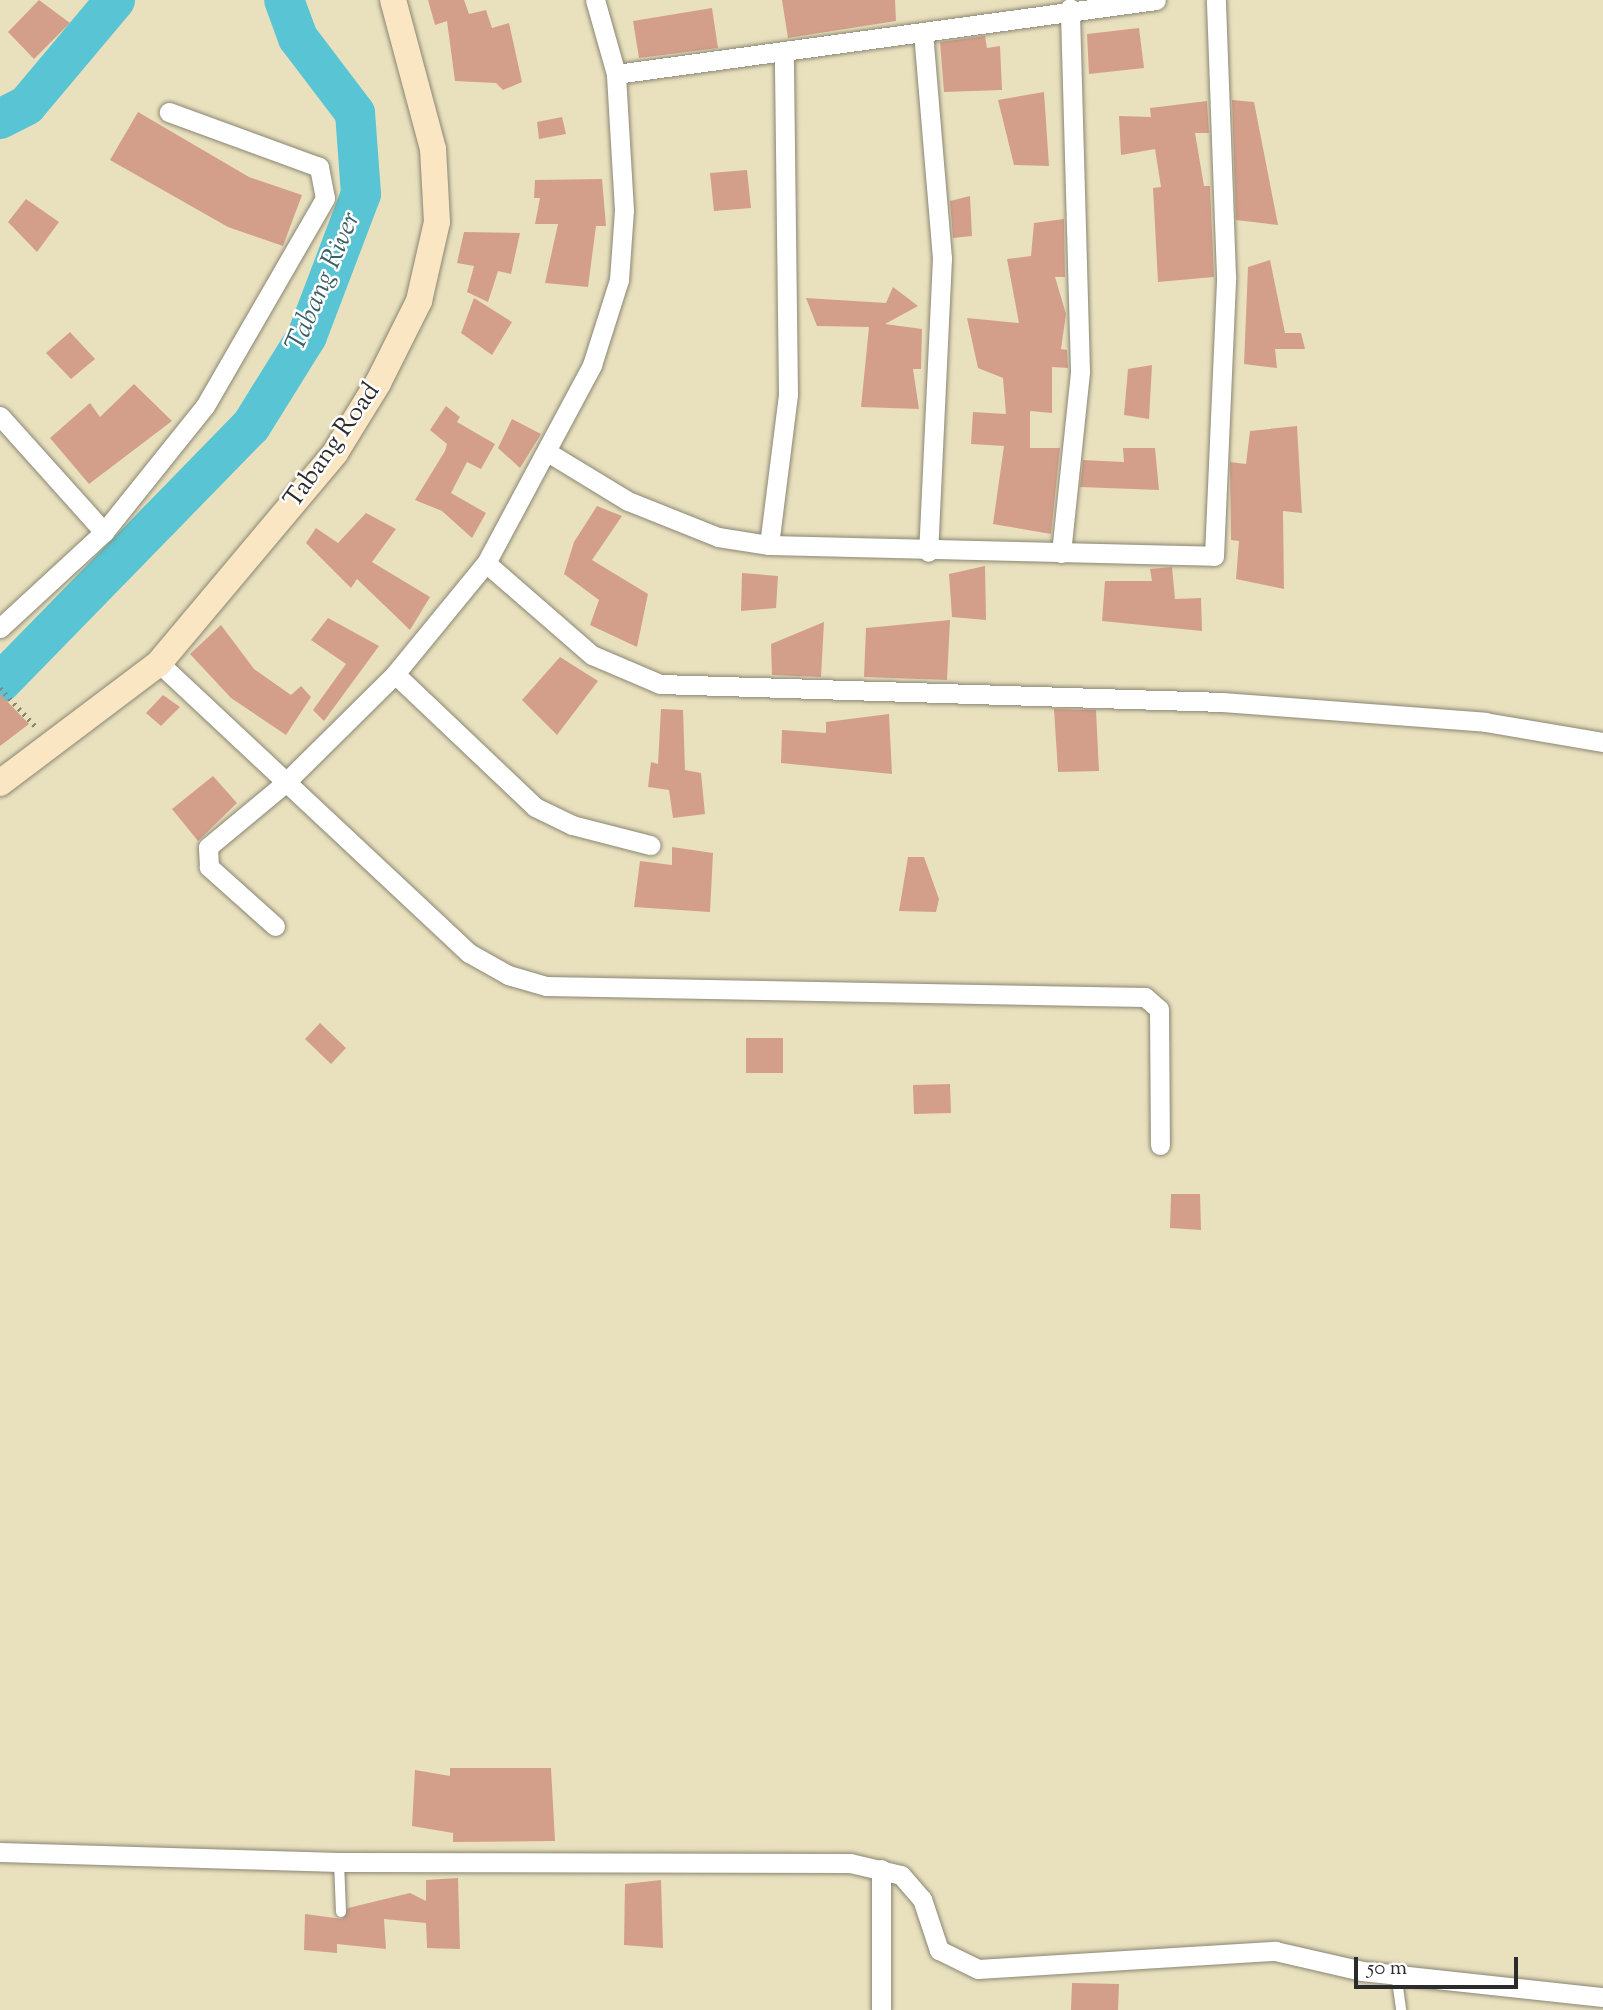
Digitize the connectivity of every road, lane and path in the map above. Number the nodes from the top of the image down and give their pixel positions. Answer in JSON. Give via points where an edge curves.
{"nodes":[{"id":1,"x":393,"y":0,"type":"edge"},
{"id":2,"x":595,"y":0,"type":"edge"},
{"id":3,"x":1156,"y":0,"type":"edge"},
{"id":4,"x":1216,"y":0,"type":"edge"},
{"id":5,"x":1070,"y":8,"type":"junction"},
{"id":6,"x":923,"y":32,"type":"junction"},
{"id":7,"x":784,"y":52,"type":"junction"},
{"id":8,"x":616,"y":74,"type":"junction"},
{"id":9,"x":169,"y":112,"type":"dead end"},
{"id":10,"x":0,"y":416,"type":"edge"},
{"id":11,"x":549,"y":453,"type":"junction"},
{"id":12,"x":104,"y":532,"type":"junction"},
{"id":13,"x":769,"y":545,"type":"junction"},
{"id":14,"x":928,"y":552,"type":"junction"},
{"id":15,"x":1061,"y":553,"type":"junction"},
{"id":16,"x":486,"y":563,"type":"junction"},
{"id":17,"x":0,"y":628,"type":"edge"},
{"id":18,"x":159,"y":663,"type":"junction"},
{"id":19,"x":395,"y":674,"type":"junction"},
{"id":20,"x":0,"y":688,"type":"edge"},
{"id":21,"x":1603,"y":742,"type":"edge"},
{"id":22,"x":52,"y":747,"type":"junction"},
{"id":23,"x":0,"y":783,"type":"edge"},
{"id":24,"x":284,"y":784,"type":"junction"},
{"id":25,"x":650,"y":845,"type":"dead end"},
{"id":26,"x":275,"y":926,"type":"dead end"},
{"id":27,"x":1160,"y":1145,"type":"dead end"},
{"id":28,"x":0,"y":1852,"type":"edge"},
{"id":29,"x":339,"y":1862,"type":"junction"},
{"id":30,"x":881,"y":1869,"type":"junction"},
{"id":31,"x":341,"y":1912,"type":"dead end"},
{"id":32,"x":1396,"y":1972,"type":"junction"},
{"id":33,"x":1603,"y":1997,"type":"edge"},
{"id":34,"x":881,"y":2010,"type":"edge"},
{"id":35,"x":1401,"y":2010,"type":"edge"}],
"edges":[{"from":1,"to":18,"type":"main road","name":"Tabang Road","via":[[433,149],[437,222],[419,301],[335,453]]},
{"from":2,"to":8,"type":"street"},
{"from":3,"to":5,"type":"street"},
{"from":4,"to":15,"type":"street","via":[[1226,276],[1214,556]]},
{"from":5,"to":6,"type":"street"},
{"from":5,"to":15,"type":"street","via":[[1080,371]]},
{"from":6,"to":7,"type":"street"},
{"from":6,"to":14,"type":"street","via":[[942,258]]},
{"from":7,"to":8,"type":"street"},
{"from":7,"to":13,"type":"street","via":[[788,394]]},
{"from":8,"to":11,"type":"street","via":[[624,210],[619,280],[592,365]]},
{"from":9,"to":12,"type":"street","via":[[319,167],[325,198],[205,406]]},
{"from":10,"to":12,"type":"street"},
{"from":11,"to":13,"type":"street","via":[[628,501],[719,537]]},
{"from":11,"to":16,"type":"street"},
{"from":12,"to":17,"type":"street"},
{"from":13,"to":14,"type":"street"},
{"from":14,"to":15,"type":"street"},
{"from":16,"to":19,"type":"street"},
{"from":16,"to":21,"type":"street","via":[[592,654],[660,684],[823,692],[1025,691],[1222,702],[1485,722]]},
{"from":18,"to":22,"type":"main road","name":"Tabang Road"},
{"from":18,"to":24,"type":"street"},
{"from":19,"to":24,"type":"street"},
{"from":19,"to":25,"type":"street","via":[[535,807],[572,825]]},
{"from":20,"to":22,"type":"path","via":[[16,700]]},
{"from":22,"to":23,"type":"main road","name":"Tabang Road"},
{"from":24,"to":26,"type":"street","via":[[206,855],[209,867]]},
{"from":24,"to":27,"type":"street","via":[[469,953],[546,986],[1145,997],[1159,1009]]},
{"from":28,"to":29,"type":"street"},
{"from":29,"to":30,"type":"street","via":[[809,1862]]},
{"from":29,"to":31,"type":"lane"},
{"from":30,"to":32,"type":"street","via":[[901,1875],[922,1899],[939,1950],[978,1969],[1275,1951]]},
{"from":30,"to":34,"type":"street"},
{"from":32,"to":33,"type":"street"},
{"from":32,"to":35,"type":"lane"}]}
